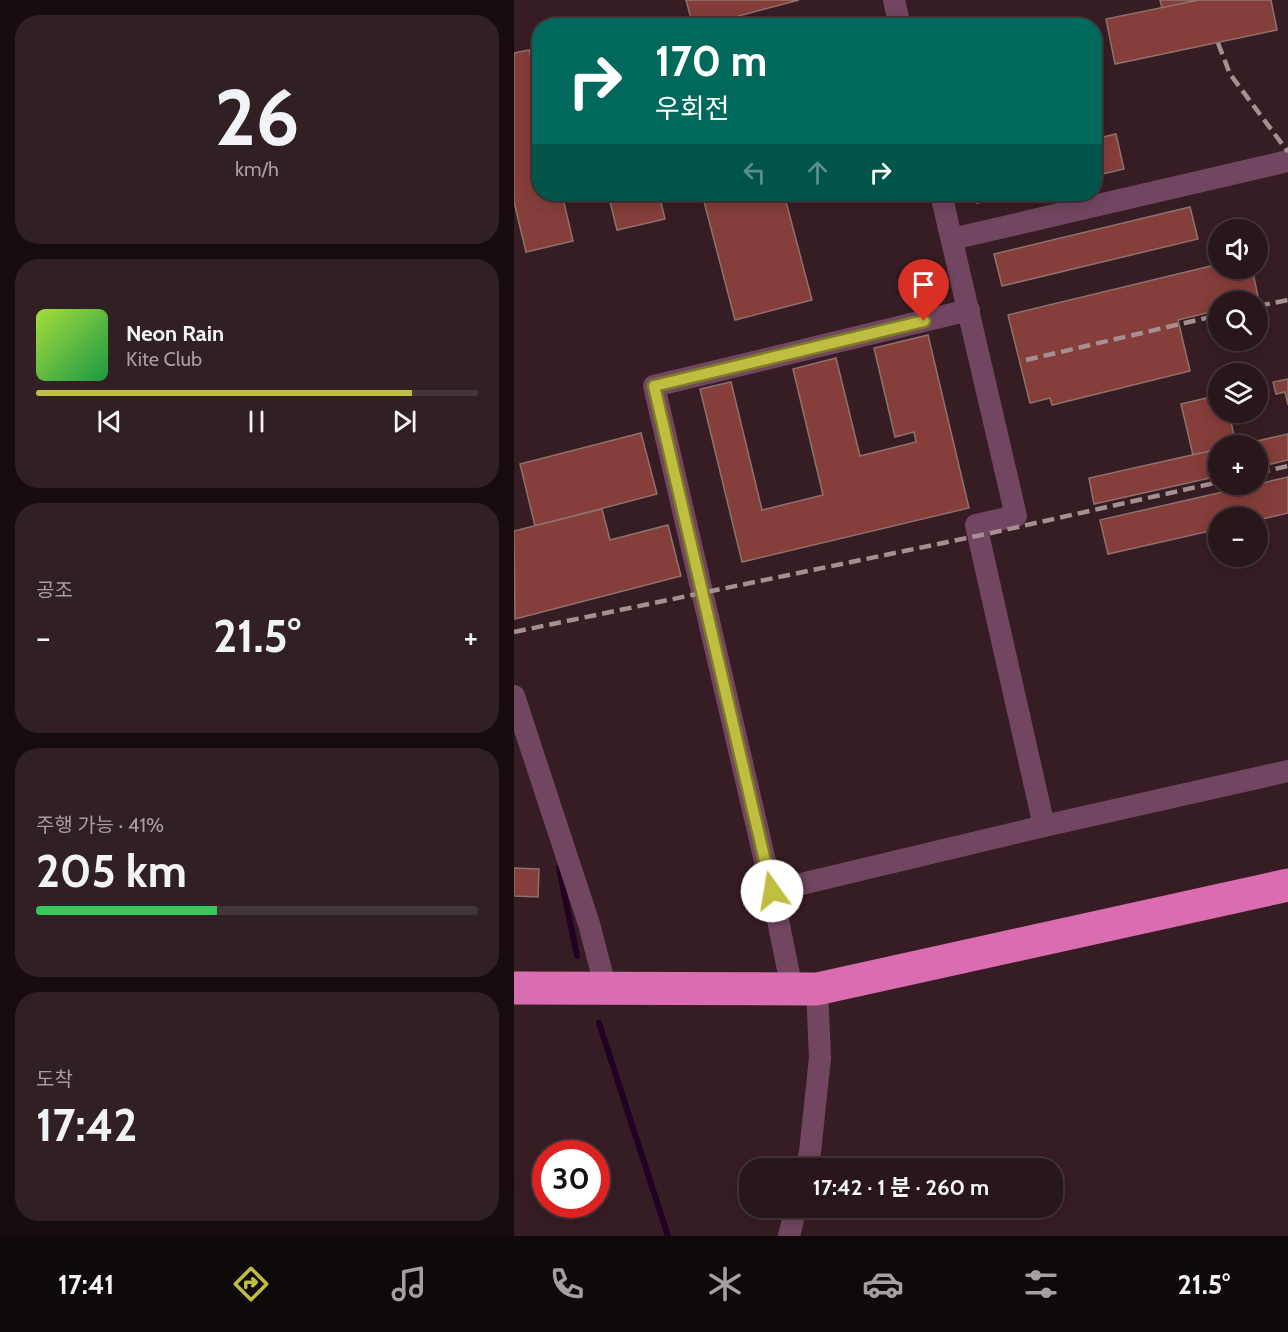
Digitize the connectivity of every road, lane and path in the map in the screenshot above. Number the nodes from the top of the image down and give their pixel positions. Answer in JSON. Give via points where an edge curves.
{"nodes":[{"id":1,"x":894,"y":0,"type":"edge"},
{"id":2,"x":898,"y":18,"type":"edge"},
{"id":3,"x":1288,"y":161,"type":"edge"},
{"id":4,"x":943,"y":201,"type":"edge"},
{"id":5,"x":952,"y":239,"type":"junction"},
{"id":6,"x":969,"y":309,"type":"junction"},
{"id":7,"x":514,"y":696,"type":"edge"},
{"id":8,"x":1288,"y":771,"type":"edge"},
{"id":9,"x":1044,"y":826,"type":"junction"},
{"id":10,"x":1288,"y":885,"type":"edge"},
{"id":11,"x":772,"y":891,"type":"junction"},
{"id":12,"x":514,"y":988,"type":"edge"},
{"id":13,"x":606,"y":989,"type":"junction"},
{"id":14,"x":804,"y":989,"type":"junction"},
{"id":15,"x":808,"y":1158,"type":"edge"},
{"id":16,"x":794,"y":1218,"type":"edge"},
{"id":17,"x":789,"y":1236,"type":"edge"}],
"edges":[{"from":1,"to":2,"type":"street"},
{"from":3,"to":5,"type":"street"},
{"from":4,"to":5,"type":"street"},
{"from":5,"to":6,"type":"street"},
{"from":6,"to":9,"type":"street","via":[[1016,516],[976,525]]},
{"from":6,"to":11,"type":"street","via":[[654,386]]},
{"from":7,"to":13,"type":"street","via":[[589,924]]},
{"from":8,"to":9,"type":"street"},
{"from":9,"to":11,"type":"street"},
{"from":10,"to":14,"type":"highway"},
{"from":11,"to":14,"type":"street"},
{"from":12,"to":13,"type":"highway"},
{"from":13,"to":14,"type":"highway"},
{"from":14,"to":15,"type":"street","via":[[820,1058]]},
{"from":16,"to":17,"type":"street"}]}
